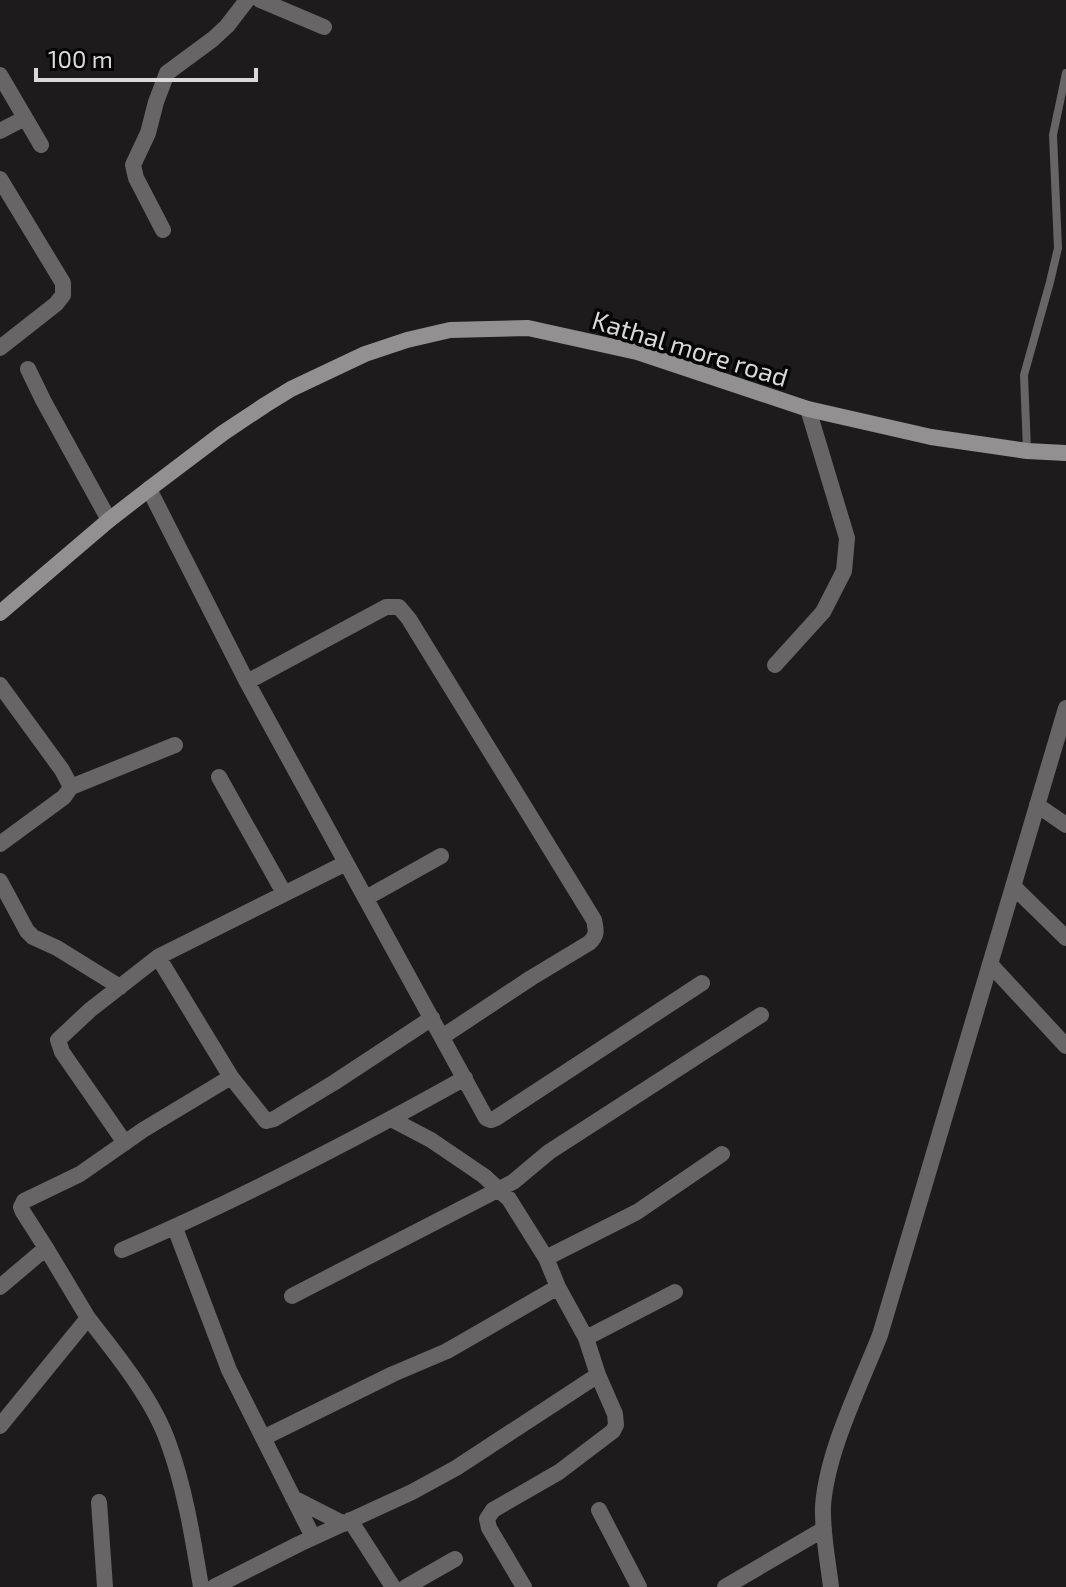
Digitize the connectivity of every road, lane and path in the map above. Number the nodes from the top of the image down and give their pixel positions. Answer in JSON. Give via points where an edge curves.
{"nodes":[{"id":1,"x":247,"y":0,"type":"edge"},
{"id":2,"x":260,"y":0,"type":"edge"},
{"id":3,"x":324,"y":27,"type":"dead end"},
{"id":4,"x":1066,"y":73,"type":"edge"},
{"id":5,"x":0,"y":75,"type":"edge"},
{"id":6,"x":25,"y":118,"type":"junction"},
{"id":7,"x":0,"y":131,"type":"edge"},
{"id":8,"x":41,"y":145,"type":"dead end"},
{"id":9,"x":0,"y":179,"type":"edge"},
{"id":10,"x":163,"y":230,"type":"dead end"},
{"id":11,"x":0,"y":348,"type":"edge"},
{"id":12,"x":28,"y":369,"type":"dead end"},
{"id":13,"x":808,"y":409,"type":"junction"},
{"id":14,"x":1027,"y":451,"type":"junction"},
{"id":15,"x":1066,"y":453,"type":"edge"},
{"id":16,"x":149,"y":489,"type":"junction"},
{"id":17,"x":109,"y":520,"type":"junction"},
{"id":18,"x":0,"y":613,"type":"edge"},
{"id":19,"x":775,"y":665,"type":"dead end"},
{"id":20,"x":247,"y":682,"type":"junction"},
{"id":21,"x":0,"y":685,"type":"edge"},
{"id":22,"x":1066,"y":708,"type":"edge"},
{"id":23,"x":175,"y":745,"type":"dead end"},
{"id":24,"x":219,"y":777,"type":"dead end"},
{"id":25,"x":71,"y":787,"type":"junction"},
{"id":26,"x":1037,"y":805,"type":"junction"},
{"id":27,"x":1066,"y":825,"type":"edge"},
{"id":28,"x":0,"y":844,"type":"edge"},
{"id":29,"x":441,"y":856,"type":"dead end"},
{"id":30,"x":346,"y":863,"type":"junction"},
{"id":31,"x":0,"y":881,"type":"edge"},
{"id":32,"x":1013,"y":886,"type":"junction"},
{"id":33,"x":284,"y":893,"type":"junction"},
{"id":34,"x":366,"y":898,"type":"junction"},
{"id":35,"x":1066,"y":938,"type":"edge"},
{"id":36,"x":158,"y":957,"type":"junction"},
{"id":37,"x":990,"y":964,"type":"junction"},
{"id":38,"x":702,"y":983,"type":"dead end"},
{"id":39,"x":120,"y":987,"type":"junction"},
{"id":40,"x":761,"y":1015,"type":"dead end"},
{"id":41,"x":432,"y":1018,"type":"junction"},
{"id":42,"x":442,"y":1037,"type":"junction"},
{"id":43,"x":1066,"y":1045,"type":"edge"},
{"id":44,"x":231,"y":1077,"type":"junction"},
{"id":45,"x":465,"y":1078,"type":"junction"},
{"id":46,"x":391,"y":1119,"type":"junction"},
{"id":47,"x":125,"y":1143,"type":"junction"},
{"id":48,"x":722,"y":1154,"type":"dead end"},
{"id":49,"x":500,"y":1190,"type":"junction"},
{"id":50,"x":175,"y":1228,"type":"junction"},
{"id":51,"x":46,"y":1248,"type":"junction"},
{"id":52,"x":122,"y":1250,"type":"dead end"},
{"id":53,"x":546,"y":1258,"type":"junction"},
{"id":54,"x":0,"y":1287,"type":"edge"},
{"id":55,"x":558,"y":1287,"type":"junction"},
{"id":56,"x":675,"y":1292,"type":"dead end"},
{"id":57,"x":292,"y":1296,"type":"dead end"},
{"id":58,"x":88,"y":1318,"type":"junction"},
{"id":59,"x":586,"y":1338,"type":"junction"},
{"id":60,"x":598,"y":1375,"type":"junction"},
{"id":61,"x":0,"y":1426,"type":"edge"},
{"id":62,"x":263,"y":1438,"type":"junction"},
{"id":63,"x":293,"y":1498,"type":"junction"},
{"id":64,"x":99,"y":1502,"type":"dead end"},
{"id":65,"x":599,"y":1510,"type":"dead end"},
{"id":66,"x":347,"y":1522,"type":"junction"},
{"id":67,"x":824,"y":1529,"type":"junction"},
{"id":68,"x":313,"y":1537,"type":"junction"},
{"id":69,"x":455,"y":1559,"type":"dead end"},
{"id":70,"x":105,"y":1587,"type":"edge"},
{"id":71,"x":201,"y":1587,"type":"edge"},
{"id":72,"x":214,"y":1587,"type":"edge"},
{"id":73,"x":393,"y":1587,"type":"edge"},
{"id":74,"x":406,"y":1587,"type":"edge"},
{"id":75,"x":524,"y":1587,"type":"edge"},
{"id":76,"x":639,"y":1587,"type":"edge"},
{"id":77,"x":725,"y":1587,"type":"edge"},
{"id":78,"x":831,"y":1587,"type":"edge"}],
"edges":[{"from":1,"to":10,"type":"street","via":[[220,32],[167,73],[133,165]]},
{"from":2,"to":3,"type":"street"},
{"from":4,"to":14,"type":"lane","via":[[1053,135],[1058,248],[1024,375]]},
{"from":5,"to":6,"type":"street"},
{"from":6,"to":7,"type":"street"},
{"from":6,"to":8,"type":"street"},
{"from":9,"to":11,"type":"street","via":[[55,269],[63,295]]},
{"from":12,"to":17,"type":"street"},
{"from":13,"to":14,"type":"main road","name":"Kathal more road","via":[[931,437]]},
{"from":13,"to":16,"type":"main road","name":"Kathal more road","via":[[637,352],[528,328],[450,330],[365,354],[291,389]]},
{"from":13,"to":19,"type":"street","via":[[847,538],[844,571],[823,612]]},
{"from":14,"to":15,"type":"main road","name":"Kathal more road"},
{"from":16,"to":17,"type":"main road","name":"Kathal more road"},
{"from":16,"to":20,"type":"street"},
{"from":17,"to":18,"type":"main road","name":"Kathal more road"},
{"from":20,"to":30,"type":"street"},
{"from":20,"to":42,"type":"street","via":[[386,607],[399,607],[594,920],[597,932],[589,943]]},
{"from":21,"to":25,"type":"street"},
{"from":22,"to":26,"type":"street"},
{"from":23,"to":25,"type":"street"},
{"from":24,"to":33,"type":"street"},
{"from":25,"to":28,"type":"street"},
{"from":26,"to":27,"type":"street"},
{"from":26,"to":32,"type":"street"},
{"from":29,"to":34,"type":"street"},
{"from":30,"to":33,"type":"street"},
{"from":30,"to":34,"type":"street"},
{"from":31,"to":39,"type":"street","via":[[33,937]]},
{"from":32,"to":35,"type":"street"},
{"from":32,"to":37,"type":"street"},
{"from":33,"to":36,"type":"street"},
{"from":34,"to":41,"type":"street"},
{"from":36,"to":39,"type":"street"},
{"from":36,"to":44,"type":"street"},
{"from":37,"to":43,"type":"street"},
{"from":37,"to":67,"type":"street","via":[[880,1335],[825,1486]]},
{"from":38,"to":45,"type":"street","via":[[496,1118],[486,1118]]},
{"from":39,"to":47,"type":"street","via":[[58,1040]]},
{"from":40,"to":49,"type":"street","via":[[549,1152]]},
{"from":41,"to":42,"type":"street"},
{"from":41,"to":44,"type":"street","via":[[274,1119],[266,1121]]},
{"from":42,"to":45,"type":"street"},
{"from":44,"to":47,"type":"street"},
{"from":45,"to":46,"type":"street"},
{"from":46,"to":49,"type":"street","via":[[431,1140]]},
{"from":46,"to":50,"type":"street"},
{"from":47,"to":51,"type":"street","via":[[80,1174],[24,1201],[23,1212]]},
{"from":48,"to":53,"type":"street","via":[[637,1212]]},
{"from":49,"to":53,"type":"street"},
{"from":49,"to":57,"type":"street"},
{"from":50,"to":52,"type":"street"},
{"from":50,"to":62,"type":"street","via":[[229,1370]]},
{"from":51,"to":54,"type":"street"},
{"from":51,"to":58,"type":"street"},
{"from":53,"to":55,"type":"street"},
{"from":55,"to":59,"type":"street"},
{"from":55,"to":62,"type":"street","via":[[447,1351]]},
{"from":56,"to":59,"type":"street"},
{"from":58,"to":61,"type":"street"},
{"from":58,"to":71,"type":"street","via":[[124,1364],[168,1442]]},
{"from":59,"to":60,"type":"street"},
{"from":60,"to":66,"type":"street","via":[[456,1468]]},
{"from":60,"to":75,"type":"street","via":[[615,1414],[613,1431],[487,1519]]},
{"from":62,"to":63,"type":"street"},
{"from":63,"to":66,"type":"street"},
{"from":63,"to":68,"type":"street"},
{"from":64,"to":70,"type":"street"},
{"from":65,"to":76,"type":"street"},
{"from":66,"to":68,"type":"street"},
{"from":66,"to":73,"type":"street"},
{"from":67,"to":77,"type":"street"},
{"from":67,"to":78,"type":"street"},
{"from":68,"to":72,"type":"street"},
{"from":69,"to":74,"type":"street"}]}
